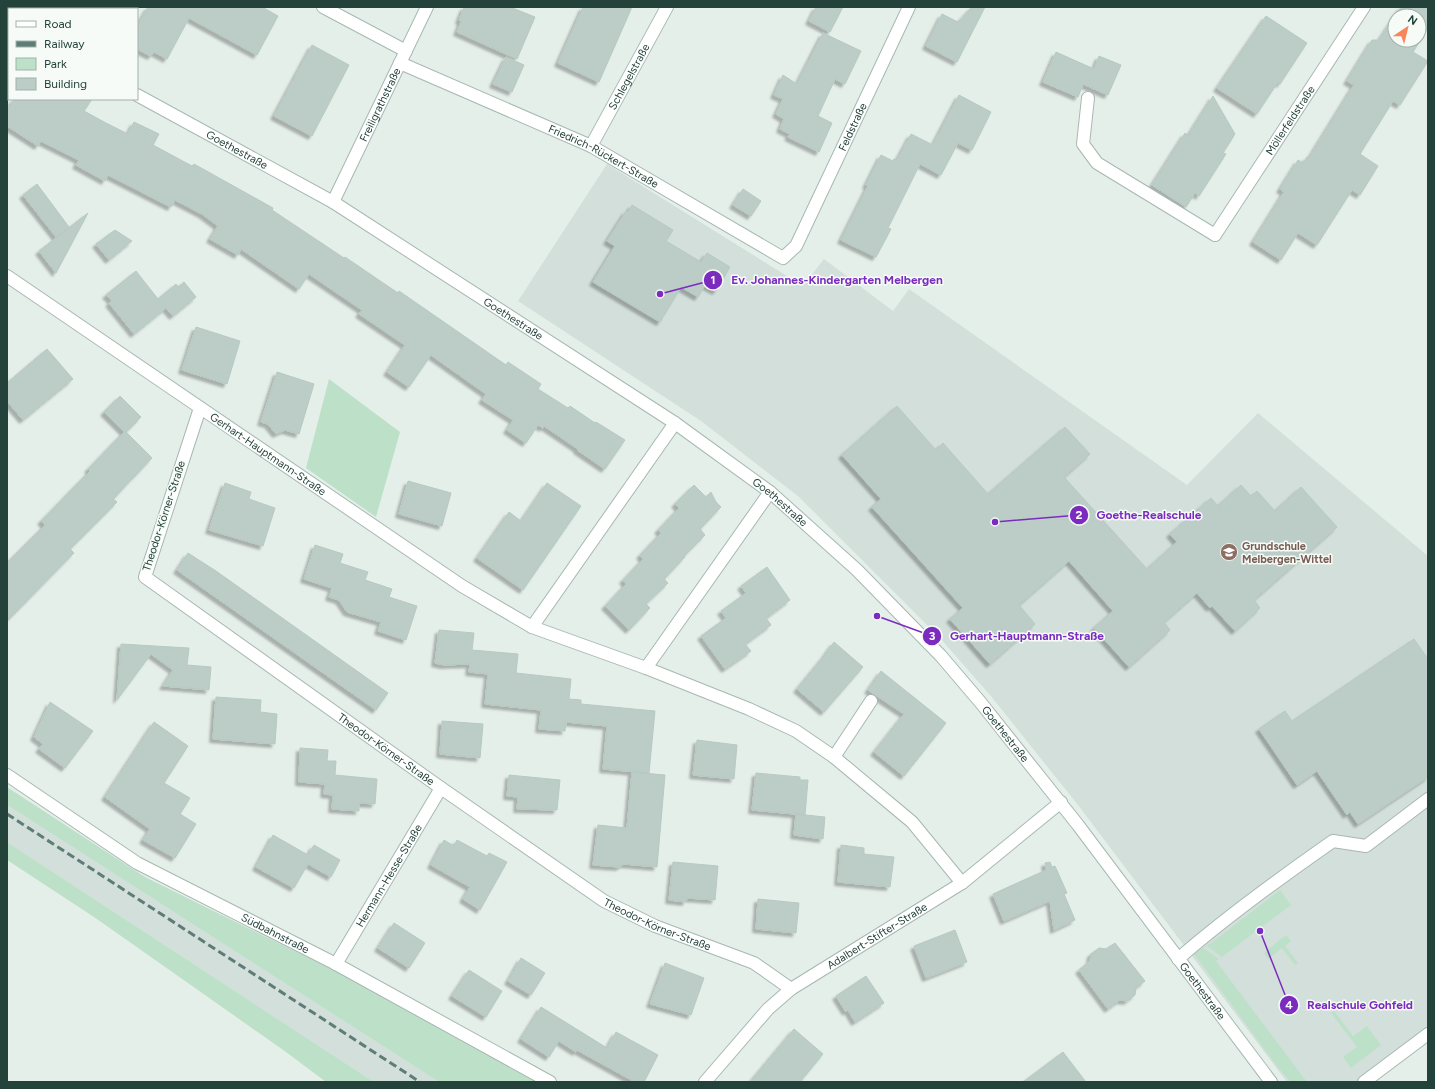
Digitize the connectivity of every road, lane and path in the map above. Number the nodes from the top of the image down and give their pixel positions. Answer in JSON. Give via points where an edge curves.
{"nodes":[{"id":1,"x":323,"y":7,"type":"edge"},
{"id":2,"x":427,"y":7,"type":"edge"},
{"id":3,"x":667,"y":7,"type":"edge"},
{"id":4,"x":909,"y":7,"type":"edge"},
{"id":5,"x":1364,"y":7,"type":"edge"},
{"id":6,"x":406,"y":51,"type":"junction"},
{"id":7,"x":400,"y":63,"type":"junction"},
{"id":8,"x":138,"y":96,"type":"edge"},
{"id":9,"x":1088,"y":98,"type":"dead end"},
{"id":10,"x":591,"y":146,"type":"junction"},
{"id":11,"x":333,"y":202,"type":"junction"},
{"id":12,"x":796,"y":246,"type":"joint"},
{"id":13,"x":7,"y":276,"type":"edge"},
{"id":14,"x":200,"y":408,"type":"junction"},
{"id":15,"x":675,"y":423,"type":"junction"},
{"id":16,"x":770,"y":492,"type":"junction"},
{"id":17,"x":532,"y":627,"type":"junction"},
{"id":18,"x":646,"y":668,"type":"junction"},
{"id":19,"x":871,"y":701,"type":"dead end"},
{"id":20,"x":834,"y":757,"type":"junction"},
{"id":21,"x":7,"y":774,"type":"edge"},
{"id":22,"x":441,"y":788,"type":"junction"},
{"id":23,"x":1428,"y":799,"type":"edge"},
{"id":24,"x":1061,"y":802,"type":"junction"},
{"id":25,"x":962,"y":884,"type":"junction"},
{"id":26,"x":1178,"y":959,"type":"junction"},
{"id":27,"x":336,"y":964,"type":"junction"},
{"id":28,"x":791,"y":989,"type":"junction"},
{"id":29,"x":1428,"y":1034,"type":"edge"},
{"id":30,"x":550,"y":1082,"type":"edge"},
{"id":31,"x":705,"y":1082,"type":"edge"},
{"id":32,"x":1271,"y":1082,"type":"edge"},
{"id":33,"x":1364,"y":1082,"type":"edge"}],
"edges":[{"from":1,"to":6,"type":"street"},
{"from":2,"to":6,"type":"street","name":"Freiligrathstraße"},
{"from":3,"to":10,"type":"street","name":"Schlegelstraße"},
{"from":4,"to":12,"type":"street","name":"Feldstraße"},
{"from":5,"to":9,"type":"street","name":"Möllerfeldstraße","via":[[1215,235],[1097,163],[1083,144]]},
{"from":6,"to":7,"type":"street","name":"Freiligrathstraße"},
{"from":7,"to":10,"type":"street","name":"Friedrich-Rückert-Straße"},
{"from":7,"to":11,"type":"street","name":"Freiligrathstraße"},
{"from":8,"to":11,"type":"street","name":"Goethestraße"},
{"from":10,"to":12,"type":"street","name":"Friedrich-Rückert-Straße","via":[[783,258]]},
{"from":11,"to":15,"type":"street","name":"Goethestraße"},
{"from":13,"to":14,"type":"street","name":"Gerhart-Hauptmann-Straße"},
{"from":14,"to":17,"type":"street","name":"Gerhart-Hauptmann-Straße","via":[[462,586]]},
{"from":14,"to":22,"type":"street","name":"Theodor-Körner-Straße","via":[[145,577]]},
{"from":15,"to":16,"type":"street","name":"Goethestraße"},
{"from":15,"to":17,"type":"street"},
{"from":16,"to":18,"type":"street"},
{"from":16,"to":24,"type":"street","name":"Goethestraße","via":[[857,570],[941,656]]},
{"from":17,"to":18,"type":"street","name":"Gerhart-Hauptmann-Straße"},
{"from":18,"to":20,"type":"street","name":"Gerhart-Hauptmann-Straße","via":[[750,709],[796,731]]},
{"from":19,"to":20,"type":"street"},
{"from":20,"to":25,"type":"street","name":"Gerhart-Hauptmann-Straße","via":[[912,822]]},
{"from":21,"to":27,"type":"street","name":"Südbahnstraße","via":[[137,863]]},
{"from":22,"to":27,"type":"street","name":"Hermann-Hesse-Straße"},
{"from":22,"to":28,"type":"street","name":"Theodor-Körner-Straße","via":[[604,901],[655,926],[754,963]]},
{"from":23,"to":26,"type":"street","via":[[1366,846],[1333,841],[1279,879]]},
{"from":24,"to":25,"type":"street","name":"Adalbert-Stifter-Straße"},
{"from":24,"to":26,"type":"street","name":"Goethestraße"},
{"from":25,"to":28,"type":"street","name":"Adalbert-Stifter-Straße"},
{"from":26,"to":32,"type":"street","name":"Goethestraße"},
{"from":27,"to":30,"type":"street","name":"Südbahnstraße"},
{"from":28,"to":31,"type":"street","name":"Adalbert-Stifter-Straße","via":[[768,1009]]},
{"from":29,"to":33,"type":"street"}]}
